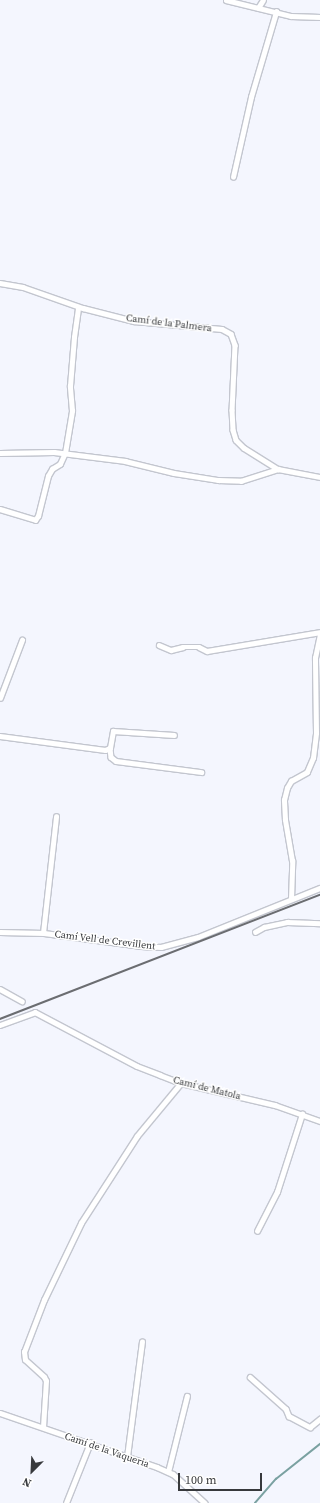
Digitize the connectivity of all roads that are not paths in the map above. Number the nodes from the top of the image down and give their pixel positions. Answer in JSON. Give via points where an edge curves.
{"nodes":[{"id":1,"x":226,"y":0,"type":"edge"},
{"id":2,"x":263,"y":0,"type":"edge"},
{"id":3,"x":258,"y":8,"type":"junction"},
{"id":4,"x":276,"y":12,"type":"junction"},
{"id":5,"x":320,"y":17,"type":"edge"},
{"id":6,"x":234,"y":177,"type":"dead end"},
{"id":7,"x":0,"y":283,"type":"edge"},
{"id":8,"x":78,"y":306,"type":"junction"},
{"id":9,"x":0,"y":453,"type":"edge"},
{"id":10,"x":65,"y":453,"type":"junction"},
{"id":11,"x":278,"y":469,"type":"junction"},
{"id":12,"x":320,"y":477,"type":"edge"},
{"id":13,"x":0,"y":509,"type":"edge"},
{"id":14,"x":320,"y":633,"type":"edge"},
{"id":15,"x":22,"y":640,"type":"dead end"},
{"id":16,"x":160,"y":645,"type":"dead end"},
{"id":17,"x":314,"y":688,"type":"junction"},
{"id":18,"x":320,"y":689,"type":"edge"},
{"id":19,"x":0,"y":698,"type":"edge"},
{"id":20,"x":174,"y":735,"type":"dead end"},
{"id":21,"x":0,"y":736,"type":"edge"},
{"id":22,"x":110,"y":748,"type":"junction"},
{"id":23,"x":201,"y":772,"type":"dead end"},
{"id":24,"x":56,"y":817,"type":"dead end"},
{"id":25,"x":320,"y":888,"type":"edge"},
{"id":26,"x":291,"y":899,"type":"junction"},
{"id":27,"x":320,"y":923,"type":"edge"},
{"id":28,"x":0,"y":932,"type":"edge"},
{"id":29,"x":254,"y":932,"type":"dead end"},
{"id":30,"x":42,"y":933,"type":"junction"},
{"id":31,"x":0,"y":990,"type":"edge"},
{"id":32,"x":22,"y":1002,"type":"dead end"},
{"id":33,"x":0,"y":1025,"type":"edge"},
{"id":34,"x":181,"y":1083,"type":"junction"},
{"id":35,"x":302,"y":1114,"type":"junction"},
{"id":36,"x":320,"y":1121,"type":"edge"},
{"id":37,"x":257,"y":1231,"type":"dead end"},
{"id":38,"x":142,"y":1342,"type":"dead end"},
{"id":39,"x":250,"y":1377,"type":"dead end"},
{"id":40,"x":187,"y":1396,"type":"dead end"},
{"id":41,"x":0,"y":1413,"type":"edge"},
{"id":42,"x":320,"y":1419,"type":"edge"},
{"id":43,"x":43,"y":1427,"type":"junction"},
{"id":44,"x":90,"y":1443,"type":"junction"},
{"id":45,"x":127,"y":1457,"type":"junction"},
{"id":46,"x":168,"y":1472,"type":"junction"},
{"id":47,"x":66,"y":1503,"type":"edge"},
{"id":48,"x":205,"y":1503,"type":"edge"}],
"edges":[{"from":1,"to":3,"type":"street"},
{"from":2,"to":3,"type":"street"},
{"from":3,"to":4,"type":"street"},
{"from":4,"to":5,"type":"street","via":[[305,18]]},
{"from":4,"to":6,"type":"street","via":[[251,97]]},
{"from":7,"to":8,"type":"street","name":"Camí de la Palmera","via":[[23,287]]},
{"from":8,"to":10,"type":"street","via":[[70,386],[72,411]]},
{"from":8,"to":11,"type":"street","name":"Camí de la Palmera","via":[[134,321],[222,329],[231,334],[235,345],[232,410],[236,440],[244,448]]},
{"from":9,"to":10,"type":"street"},
{"from":10,"to":11,"type":"street","via":[[125,461],[218,480],[241,481]]},
{"from":10,"to":13,"type":"street","via":[[60,464],[52,468],[48,476],[35,520]]},
{"from":11,"to":12,"type":"street"},
{"from":14,"to":16,"type":"street","via":[[207,651],[199,647],[171,650]]},
{"from":14,"to":17,"type":"street","via":[[314,658]]},
{"from":15,"to":19,"type":"street"},
{"from":17,"to":18,"type":"street"},
{"from":17,"to":26,"type":"street","via":[[316,733],[313,758],[307,772],[292,781],[287,788],[284,800],[292,861]]},
{"from":20,"to":22,"type":"street","via":[[113,731]]},
{"from":21,"to":22,"type":"street","via":[[105,750]]},
{"from":22,"to":23,"type":"street","via":[[111,757],[116,761]]},
{"from":24,"to":30,"type":"street"},
{"from":25,"to":26,"type":"street","name":"Camí Vell de Crevillent"},
{"from":26,"to":30,"type":"street","name":"Camí Vell de Crevillent","via":[[198,937],[161,947]]},
{"from":27,"to":29,"type":"street","via":[[287,922]]},
{"from":28,"to":30,"type":"street","name":"Camí Vell de Crevillent"},
{"from":31,"to":32,"type":"street"},
{"from":33,"to":34,"type":"street","name":"Camí de Matola","via":[[35,1012],[137,1066]]},
{"from":34,"to":35,"type":"street","name":"Camí de Matola","via":[[275,1105]]},
{"from":34,"to":43,"type":"street","via":[[137,1136],[81,1223],[44,1300],[24,1352],[25,1360],[46,1381]]},
{"from":35,"to":36,"type":"street","name":"Camí de Matola"},
{"from":35,"to":37,"type":"street","via":[[277,1192]]},
{"from":38,"to":45,"type":"street"},
{"from":39,"to":42,"type":"street","via":[[286,1408],[289,1416],[310,1427]]},
{"from":40,"to":46,"type":"street"},
{"from":41,"to":43,"type":"street","name":"Camí de la Vaqueria"},
{"from":43,"to":44,"type":"street","name":"Camí de la Vaqueria"},
{"from":44,"to":45,"type":"street","name":"Camí de la Vaqueria"},
{"from":44,"to":47,"type":"street"},
{"from":45,"to":46,"type":"street","name":"Camí de la Vaqueria"},
{"from":46,"to":48,"type":"street","name":"Camí de la Vaqueria"}]}
